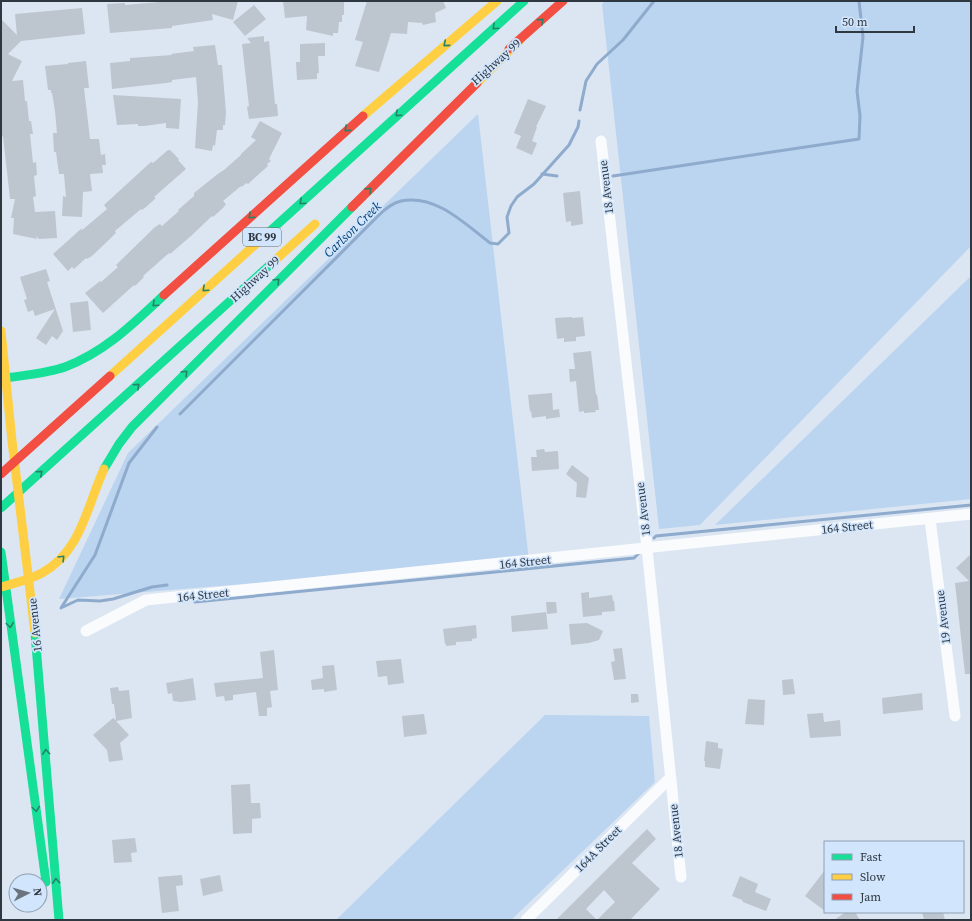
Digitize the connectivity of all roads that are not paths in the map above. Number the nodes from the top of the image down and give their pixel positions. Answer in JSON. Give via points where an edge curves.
{"nodes":[{"id":1,"x":497,"y":1,"type":"edge"},
{"id":2,"x":524,"y":1,"type":"edge"},
{"id":3,"x":563,"y":1,"type":"edge"},
{"id":4,"x":520,"y":40,"type":"junction"},
{"id":5,"x":601,"y":141,"type":"dead end"},
{"id":6,"x":386,"y":160,"type":"dead end"},
{"id":7,"x":322,"y":218,"type":"dead end"},
{"id":8,"x":1,"y":331,"type":"edge"},
{"id":9,"x":4,"y":379,"type":"edge"},
{"id":10,"x":1,"y":474,"type":"edge"},
{"id":11,"x":1,"y":508,"type":"edge"},
{"id":12,"x":971,"y":514,"type":"edge"},
{"id":13,"x":930,"y":519,"type":"junction"},
{"id":14,"x":647,"y":548,"type":"junction"},
{"id":15,"x":1,"y":552,"type":"edge"},
{"id":16,"x":30,"y":579,"type":"junction"},
{"id":17,"x":3,"y":587,"type":"edge"},
{"id":18,"x":86,"y":631,"type":"dead end"},
{"id":19,"x":955,"y":716,"type":"dead end"},
{"id":20,"x":670,"y":778,"type":"junction"},
{"id":21,"x":681,"y":877,"type":"dead end"},
{"id":22,"x":51,"y":920,"type":"edge"},
{"id":23,"x":59,"y":920,"type":"edge"},
{"id":24,"x":526,"y":920,"type":"edge"}],
"edges":[{"from":1,"to":9,"type":"main road","one_way":true,"via":[[340,135],[113,341],[64,367]]},
{"from":2,"to":10,"type":"main road","number":"BC 99","one_way":true},
{"from":4,"to":3,"type":"main road","name":"Highway 99","one_way":true},
{"from":4,"to":6,"type":"main road","name":"Highway 99"},
{"from":16,"to":4,"type":"main road","one_way":true,"via":[[54,565],[72,545],[107,464],[132,427]]},
{"from":5,"to":14,"type":"street","name":"18 Avenue"},
{"from":11,"to":7,"type":"main road","name":"Highway 99","number":"BC 99","one_way":true},
{"from":8,"to":9,"type":"main road","name":"16 Avenue"},
{"from":9,"to":16,"type":"main road","name":"16 Avenue"},
{"from":12,"to":13,"type":"street","name":"164 Street"},
{"from":13,"to":14,"type":"street","name":"164 Street"},
{"from":13,"to":19,"type":"street","name":"19 Avenue"},
{"from":14,"to":18,"type":"street","name":"164 Street","via":[[146,600]]},
{"from":14,"to":20,"type":"street","name":"18 Avenue"},
{"from":15,"to":17,"type":"main road","name":"16 Avenue"},
{"from":16,"to":17,"type":"main road"},
{"from":23,"to":16,"type":"main road","name":"16 Avenue","one_way":true},
{"from":17,"to":22,"type":"main road","name":"16 Avenue","one_way":true},
{"from":20,"to":21,"type":"street","name":"18 Avenue"},
{"from":20,"to":24,"type":"street","name":"164A Street"}]}
